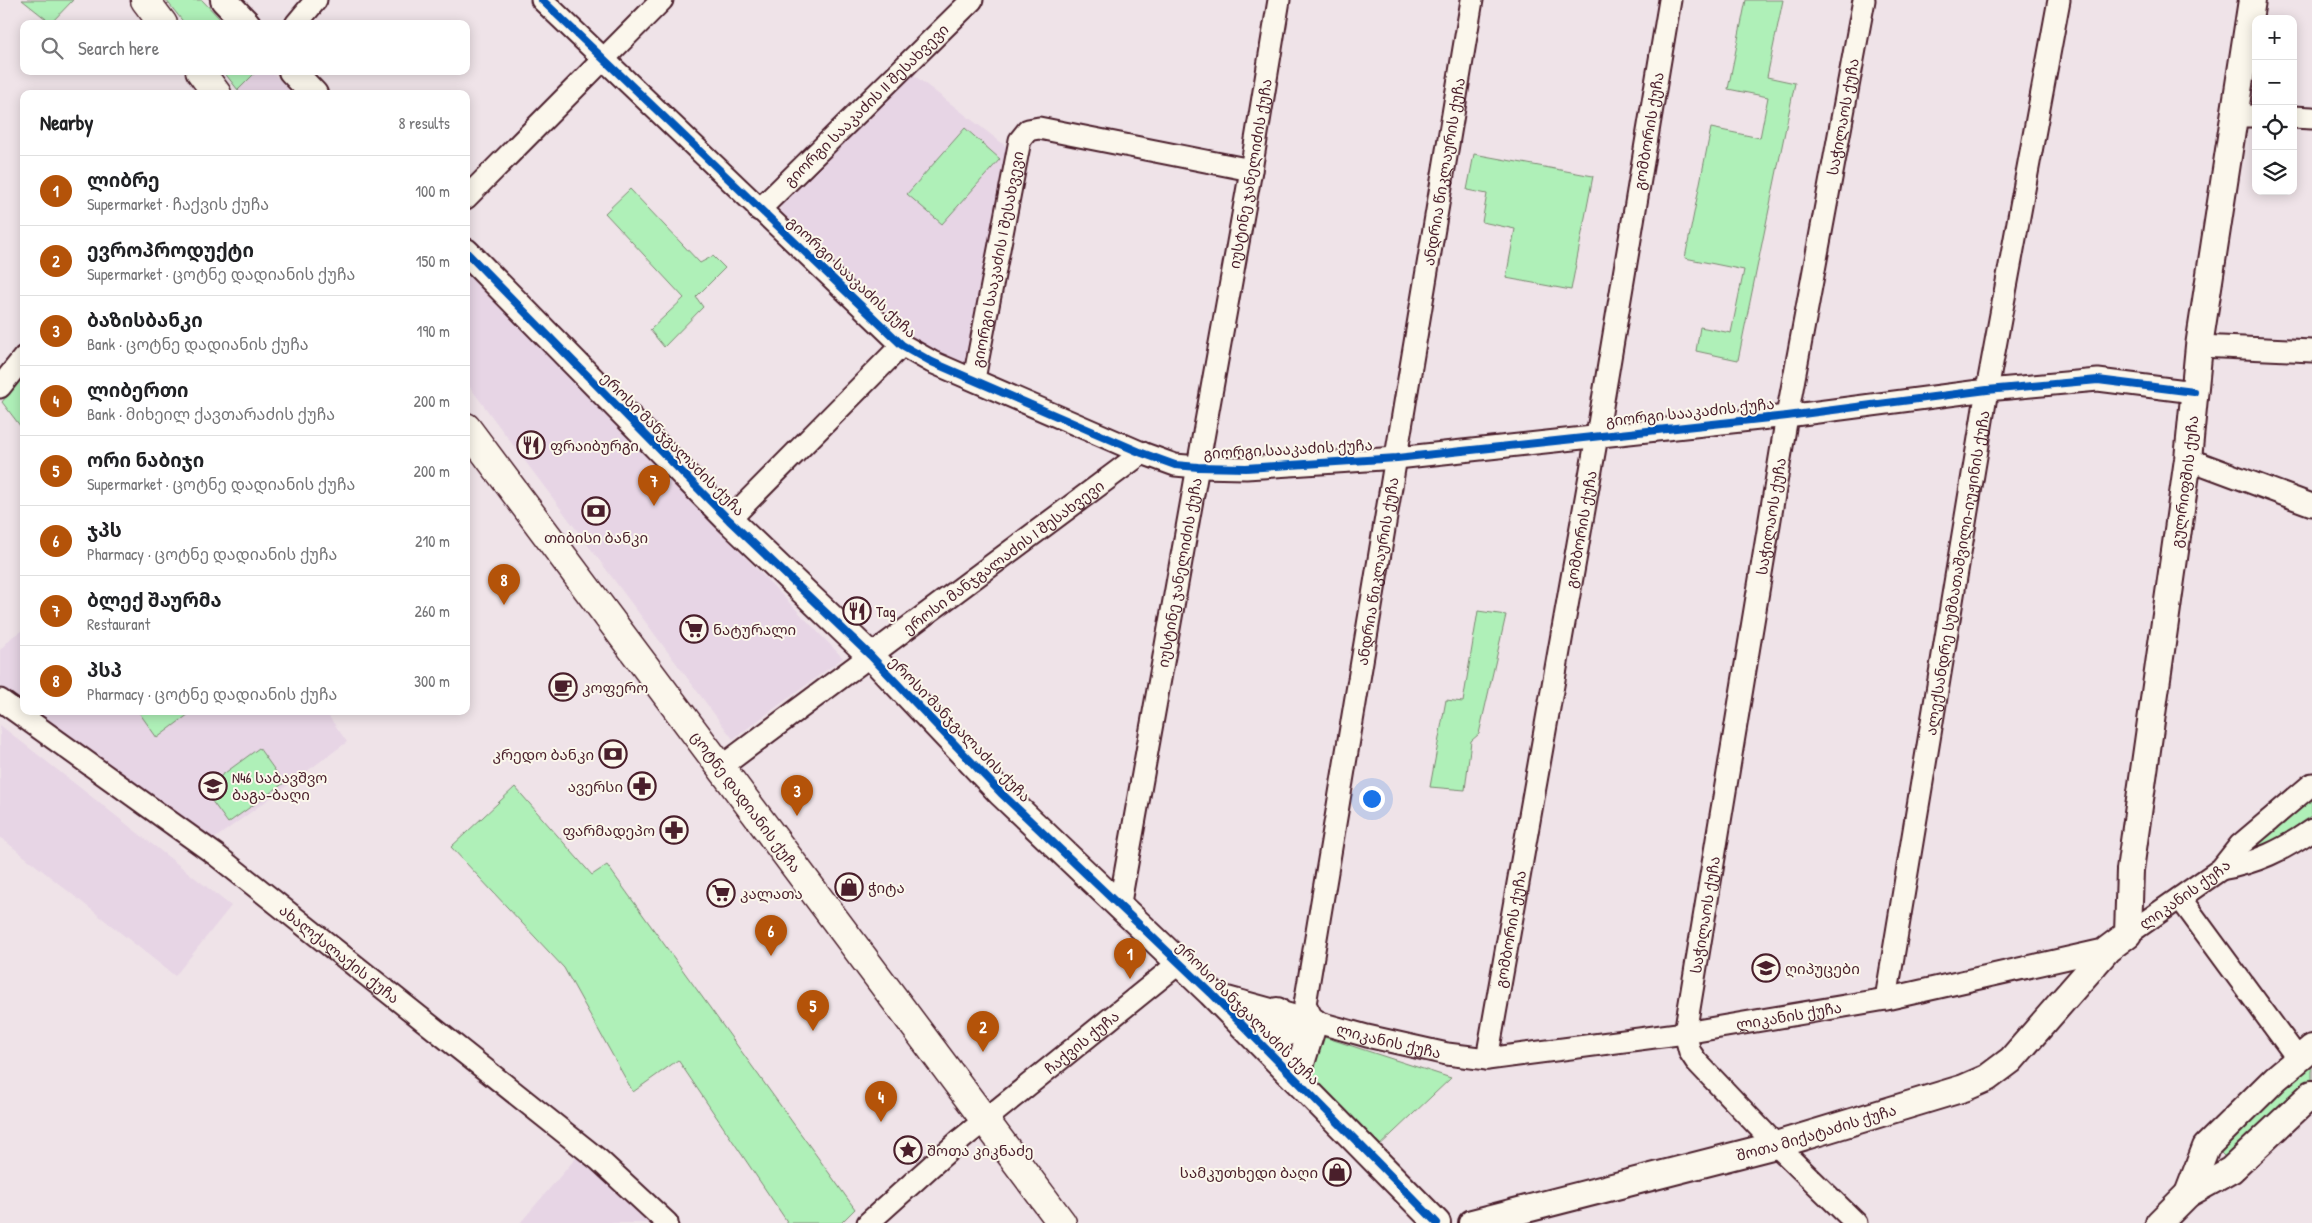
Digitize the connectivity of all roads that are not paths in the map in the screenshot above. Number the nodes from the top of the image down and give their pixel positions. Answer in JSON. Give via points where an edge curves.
{"nodes":[{"id":1,"x":145,"y":0,"type":"edge"},
{"id":2,"x":224,"y":0,"type":"edge"},
{"id":3,"x":316,"y":0,"type":"edge"},
{"id":4,"x":542,"y":0,"type":"edge"},
{"id":5,"x":662,"y":0,"type":"edge"},
{"id":6,"x":972,"y":0,"type":"edge"},
{"id":7,"x":1279,"y":0,"type":"edge"},
{"id":8,"x":1472,"y":0,"type":"edge"},
{"id":9,"x":1670,"y":0,"type":"edge"},
{"id":10,"x":1864,"y":0,"type":"edge"},
{"id":11,"x":2059,"y":0,"type":"edge"},
{"id":12,"x":2252,"y":0,"type":"edge"},
{"id":13,"x":160,"y":20,"type":"edge"},
{"id":14,"x":243,"y":20,"type":"edge"},
{"id":15,"x":299,"y":20,"type":"edge"},
{"id":16,"x":603,"y":59,"type":"junction"},
{"id":17,"x":203,"y":75,"type":"edge"},
{"id":18,"x":296,"y":75,"type":"edge"},
{"id":19,"x":214,"y":90,"type":"edge"},
{"id":20,"x":310,"y":90,"type":"edge"},
{"id":21,"x":2244,"y":116,"type":"edge"},
{"id":22,"x":2297,"y":117,"type":"edge"},
{"id":23,"x":2312,"y":118,"type":"edge"},
{"id":24,"x":1252,"y":170,"type":"junction"},
{"id":25,"x":470,"y":194,"type":"edge"},
{"id":26,"x":759,"y":210,"type":"junction"},
{"id":27,"x":470,"y":256,"type":"edge"},
{"id":28,"x":902,"y":345,"type":"junction"},
{"id":29,"x":2199,"y":346,"type":"junction"},
{"id":30,"x":2312,"y":351,"type":"edge"},
{"id":31,"x":20,"y":362,"type":"edge"},
{"id":32,"x":974,"y":378,"type":"junction"},
{"id":33,"x":0,"y":387,"type":"edge"},
{"id":34,"x":1987,"y":390,"type":"junction"},
{"id":35,"x":2194,"y":392,"type":"junction"},
{"id":36,"x":1787,"y":416,"type":"junction"},
{"id":37,"x":470,"y":432,"type":"edge"},
{"id":38,"x":1597,"y":436,"type":"junction"},
{"id":39,"x":1142,"y":454,"type":"junction"},
{"id":40,"x":1397,"y":458,"type":"junction"},
{"id":41,"x":2188,"y":459,"type":"junction"},
{"id":42,"x":1198,"y":468,"type":"junction"},
{"id":43,"x":2312,"y":505,"type":"edge"},
{"id":44,"x":729,"y":520,"type":"junction"},
{"id":45,"x":870,"y":656,"type":"junction"},
{"id":46,"x":0,"y":700,"type":"edge"},
{"id":47,"x":20,"y":714,"type":"edge"},
{"id":48,"x":21,"y":715,"type":"edge"},
{"id":49,"x":721,"y":767,"type":"junction"},
{"id":50,"x":2312,"y":784,"type":"edge"},
{"id":51,"x":2312,"y":830,"type":"edge"},
{"id":52,"x":2221,"y":869,"type":"junction"},
{"id":53,"x":2180,"y":898,"type":"junction"},
{"id":54,"x":1119,"y":908,"type":"junction"},
{"id":55,"x":2128,"y":934,"type":"junction"},
{"id":56,"x":2108,"y":949,"type":"junction"},
{"id":57,"x":1179,"y":963,"type":"junction"},
{"id":58,"x":1211,"y":993,"type":"junction"},
{"id":59,"x":1886,"y":999,"type":"junction"},
{"id":60,"x":1277,"y":1011,"type":"junction"},
{"id":61,"x":1314,"y":1022,"type":"junction"},
{"id":62,"x":1685,"y":1033,"type":"junction"},
{"id":63,"x":1256,"y":1039,"type":"junction"},
{"id":64,"x":2305,"y":1054,"type":"edge"},
{"id":65,"x":1486,"y":1059,"type":"junction"},
{"id":66,"x":1296,"y":1079,"type":"junction"},
{"id":67,"x":2312,"y":1094,"type":"edge"},
{"id":68,"x":985,"y":1120,"type":"junction"},
{"id":69,"x":1776,"y":1145,"type":"junction"},
{"id":70,"x":2206,"y":1147,"type":"junction"},
{"id":71,"x":2232,"y":1170,"type":"junction"},
{"id":72,"x":2188,"y":1194,"type":"junction"},
{"id":73,"x":667,"y":1223,"type":"edge"},
{"id":74,"x":868,"y":1223,"type":"edge"},
{"id":75,"x":1062,"y":1223,"type":"edge"},
{"id":76,"x":1437,"y":1223,"type":"edge"},
{"id":77,"x":1472,"y":1223,"type":"edge"},
{"id":78,"x":1856,"y":1223,"type":"edge"},
{"id":79,"x":2159,"y":1223,"type":"edge"}],
"edges":[{"from":1,"to":13,"type":"main road"},
{"from":2,"to":14,"type":"street"},
{"from":3,"to":15,"type":"street"},
{"from":4,"to":16,"type":"street","name":"გიორგი სააკაძის ქუჩა"},
{"from":5,"to":16,"type":"street"},
{"from":6,"to":26,"type":"street","name":"გიორგი სააკაძის II შესახვევი"},
{"from":7,"to":24,"type":"street","name":"იუსტინე ჯანელიძის ქუჩა"},
{"from":8,"to":40,"type":"street","name":"ანდრია წიკლაურის ქუჩა"},
{"from":9,"to":38,"type":"street","name":"გომბორის ქუჩა"},
{"from":10,"to":36,"type":"street","name":"საჭილაოს ქუჩა"},
{"from":11,"to":34,"type":"street","name":"ალექსანდრე სუმბათაშვილი-იუჟინის ქუჩა"},
{"from":12,"to":21,"type":"street","name":"გულრიფშის ქუჩა"},
{"from":16,"to":25,"type":"street"},
{"from":16,"to":26,"type":"street","name":"გიორგი სააკაძის ქუჩა"},
{"from":17,"to":19,"type":"main road"},
{"from":18,"to":20,"type":"street"},
{"from":21,"to":29,"type":"street","name":"გულრიფშის ქუჩა"},
{"from":22,"to":23,"type":"street"},
{"from":24,"to":32,"type":"street","name":"გიორგი სააკაძის I შესახვევი","via":[[1039,128],[1028,130],[1020,140]]},
{"from":24,"to":42,"type":"street","name":"იუსტინე ჯანელიძის ქუჩა"},
{"from":26,"to":28,"type":"street","name":"გიორგი სააკაძის ქუჩა"},
{"from":27,"to":44,"type":"street","name":"ეროსი მანჯგალაძის ქუჩა"},
{"from":28,"to":32,"type":"street","name":"გიორგი სააკაძის ქუჩა","via":[[932,362]]},
{"from":28,"to":44,"type":"street"},
{"from":29,"to":30,"type":"street"},
{"from":29,"to":35,"type":"street","name":"გულრიფშის ქუჩა"},
{"from":31,"to":33,"type":"street"},
{"from":32,"to":39,"type":"street","name":"გიორგი სააკაძის ქუჩა"},
{"from":34,"to":35,"type":"street","name":"გიორგი სააკაძის ქუჩა","via":[[2098,380]]},
{"from":34,"to":36,"type":"street","name":"გიორგი სააკაძის ქუჩა"},
{"from":34,"to":59,"type":"street","name":"ალექსანდრე სუმბათაშვილი-იუჟინის ქუჩა"},
{"from":35,"to":41,"type":"street","name":"გულრიფშის ქუჩა"},
{"from":36,"to":38,"type":"street","name":"გიორგი სააკაძის ქუჩა"},
{"from":36,"to":62,"type":"street","name":"საჭილაოს ქუჩა"},
{"from":37,"to":49,"type":"main road","name":"ცოტნე დადიანის ქუჩა"},
{"from":38,"to":40,"type":"street","name":"გიორგი სააკაძის ქუჩა"},
{"from":38,"to":65,"type":"street","name":"გომბორის ქუჩა"},
{"from":39,"to":42,"type":"street","name":"გიორგი სააკაძის ქუჩა","via":[[1175,465]]},
{"from":39,"to":45,"type":"street","name":"ეროსი მანჯგალაძის I შესახვევი"},
{"from":40,"to":42,"type":"street","name":"გიორგი სააკაძის ქუჩა"},
{"from":40,"to":61,"type":"street","name":"ანდრია წიკლაურის ქუჩა","via":[[1305,1004]]},
{"from":41,"to":43,"type":"street"},
{"from":41,"to":55,"type":"street","name":"გულრიფშის ქუჩა","via":[[2130,870]]},
{"from":42,"to":54,"type":"street","name":"იუსტინე ჯანელიძის ქუჩა"},
{"from":44,"to":45,"type":"street","name":"ეროსი მანჯგალაძის ქუჩა"},
{"from":45,"to":49,"type":"street","name":"ეროსი მანჯგალაძის I შესახვევი"},
{"from":45,"to":54,"type":"street","name":"ეროსი მანჯგალაძის ქუჩა","via":[[1001,794]]},
{"from":46,"to":47,"type":"street","name":"ახალქალაქის ქუჩა"},
{"from":48,"to":73,"type":"street","name":"ახალქალაქის ქუჩა","via":[[204,846],[599,1160]]},
{"from":49,"to":68,"type":"main road","name":"ცოტნე დადიანის ქუჩა"},
{"from":50,"to":52,"type":"street","name":"ლიკანის ქუჩა","via":[[2240,845]]},
{"from":51,"to":52,"type":"street","via":[[2270,855]]},
{"from":52,"to":53,"type":"street","name":"ლიკანის ქუჩა"},
{"from":53,"to":55,"type":"street","name":"ლიკანის ქუჩა"},
{"from":53,"to":64,"type":"street"},
{"from":54,"to":57,"type":"street","name":"ეროსი მანჯგალაძის ქუჩა"},
{"from":55,"to":56,"type":"street","name":"ლიკანის ქუჩა"},
{"from":56,"to":59,"type":"street","name":"ლიკანის ქუჩა"},
{"from":56,"to":69,"type":"street","name":"შოთა მიქატაძის ქუჩა","via":[[2012,1060],[1987,1078],[1964,1088]]},
{"from":57,"to":58,"type":"street","name":"ეროსი მანჯგალაძის ქუჩა"},
{"from":57,"to":68,"type":"street","name":"ჩაქვის ქუჩა"},
{"from":58,"to":60,"type":"street","name":"ლიკანის ქუჩა"},
{"from":58,"to":63,"type":"street","name":"ეროსი მანჯგალაძის ქუჩა"},
{"from":59,"to":62,"type":"street","name":"ლიკანის ქუჩა"},
{"from":60,"to":61,"type":"street","name":"ლიკანის ქუჩა"},
{"from":60,"to":63,"type":"street","via":[[1263,1019]]},
{"from":61,"to":63,"type":"street"},
{"from":61,"to":65,"type":"street","name":"ლიკანის ქუჩა","via":[[1447,1054]]},
{"from":61,"to":66,"type":"street"},
{"from":62,"to":65,"type":"street","name":"ლიკანის ქუჩა"},
{"from":62,"to":69,"type":"street","via":[[1696,1061]]},
{"from":63,"to":66,"type":"street","name":"ეროსი მანჯგალაძის ქუჩა"},
{"from":64,"to":70,"type":"street"},
{"from":66,"to":76,"type":"street","name":"ეროსი მანჯგალაძის ქუჩა"},
{"from":67,"to":71,"type":"street"},
{"from":68,"to":74,"type":"street","name":"ჩაქვის ქუჩა"},
{"from":68,"to":75,"type":"main road","name":"ცოტნე დადიანის ქუჩა"},
{"from":69,"to":77,"type":"street","name":"შოთა მიქატაძის ქუჩა"},
{"from":69,"to":78,"type":"street"},
{"from":70,"to":71,"type":"street"},
{"from":70,"to":72,"type":"street"},
{"from":71,"to":72,"type":"street"},
{"from":72,"to":79,"type":"street"}]}
